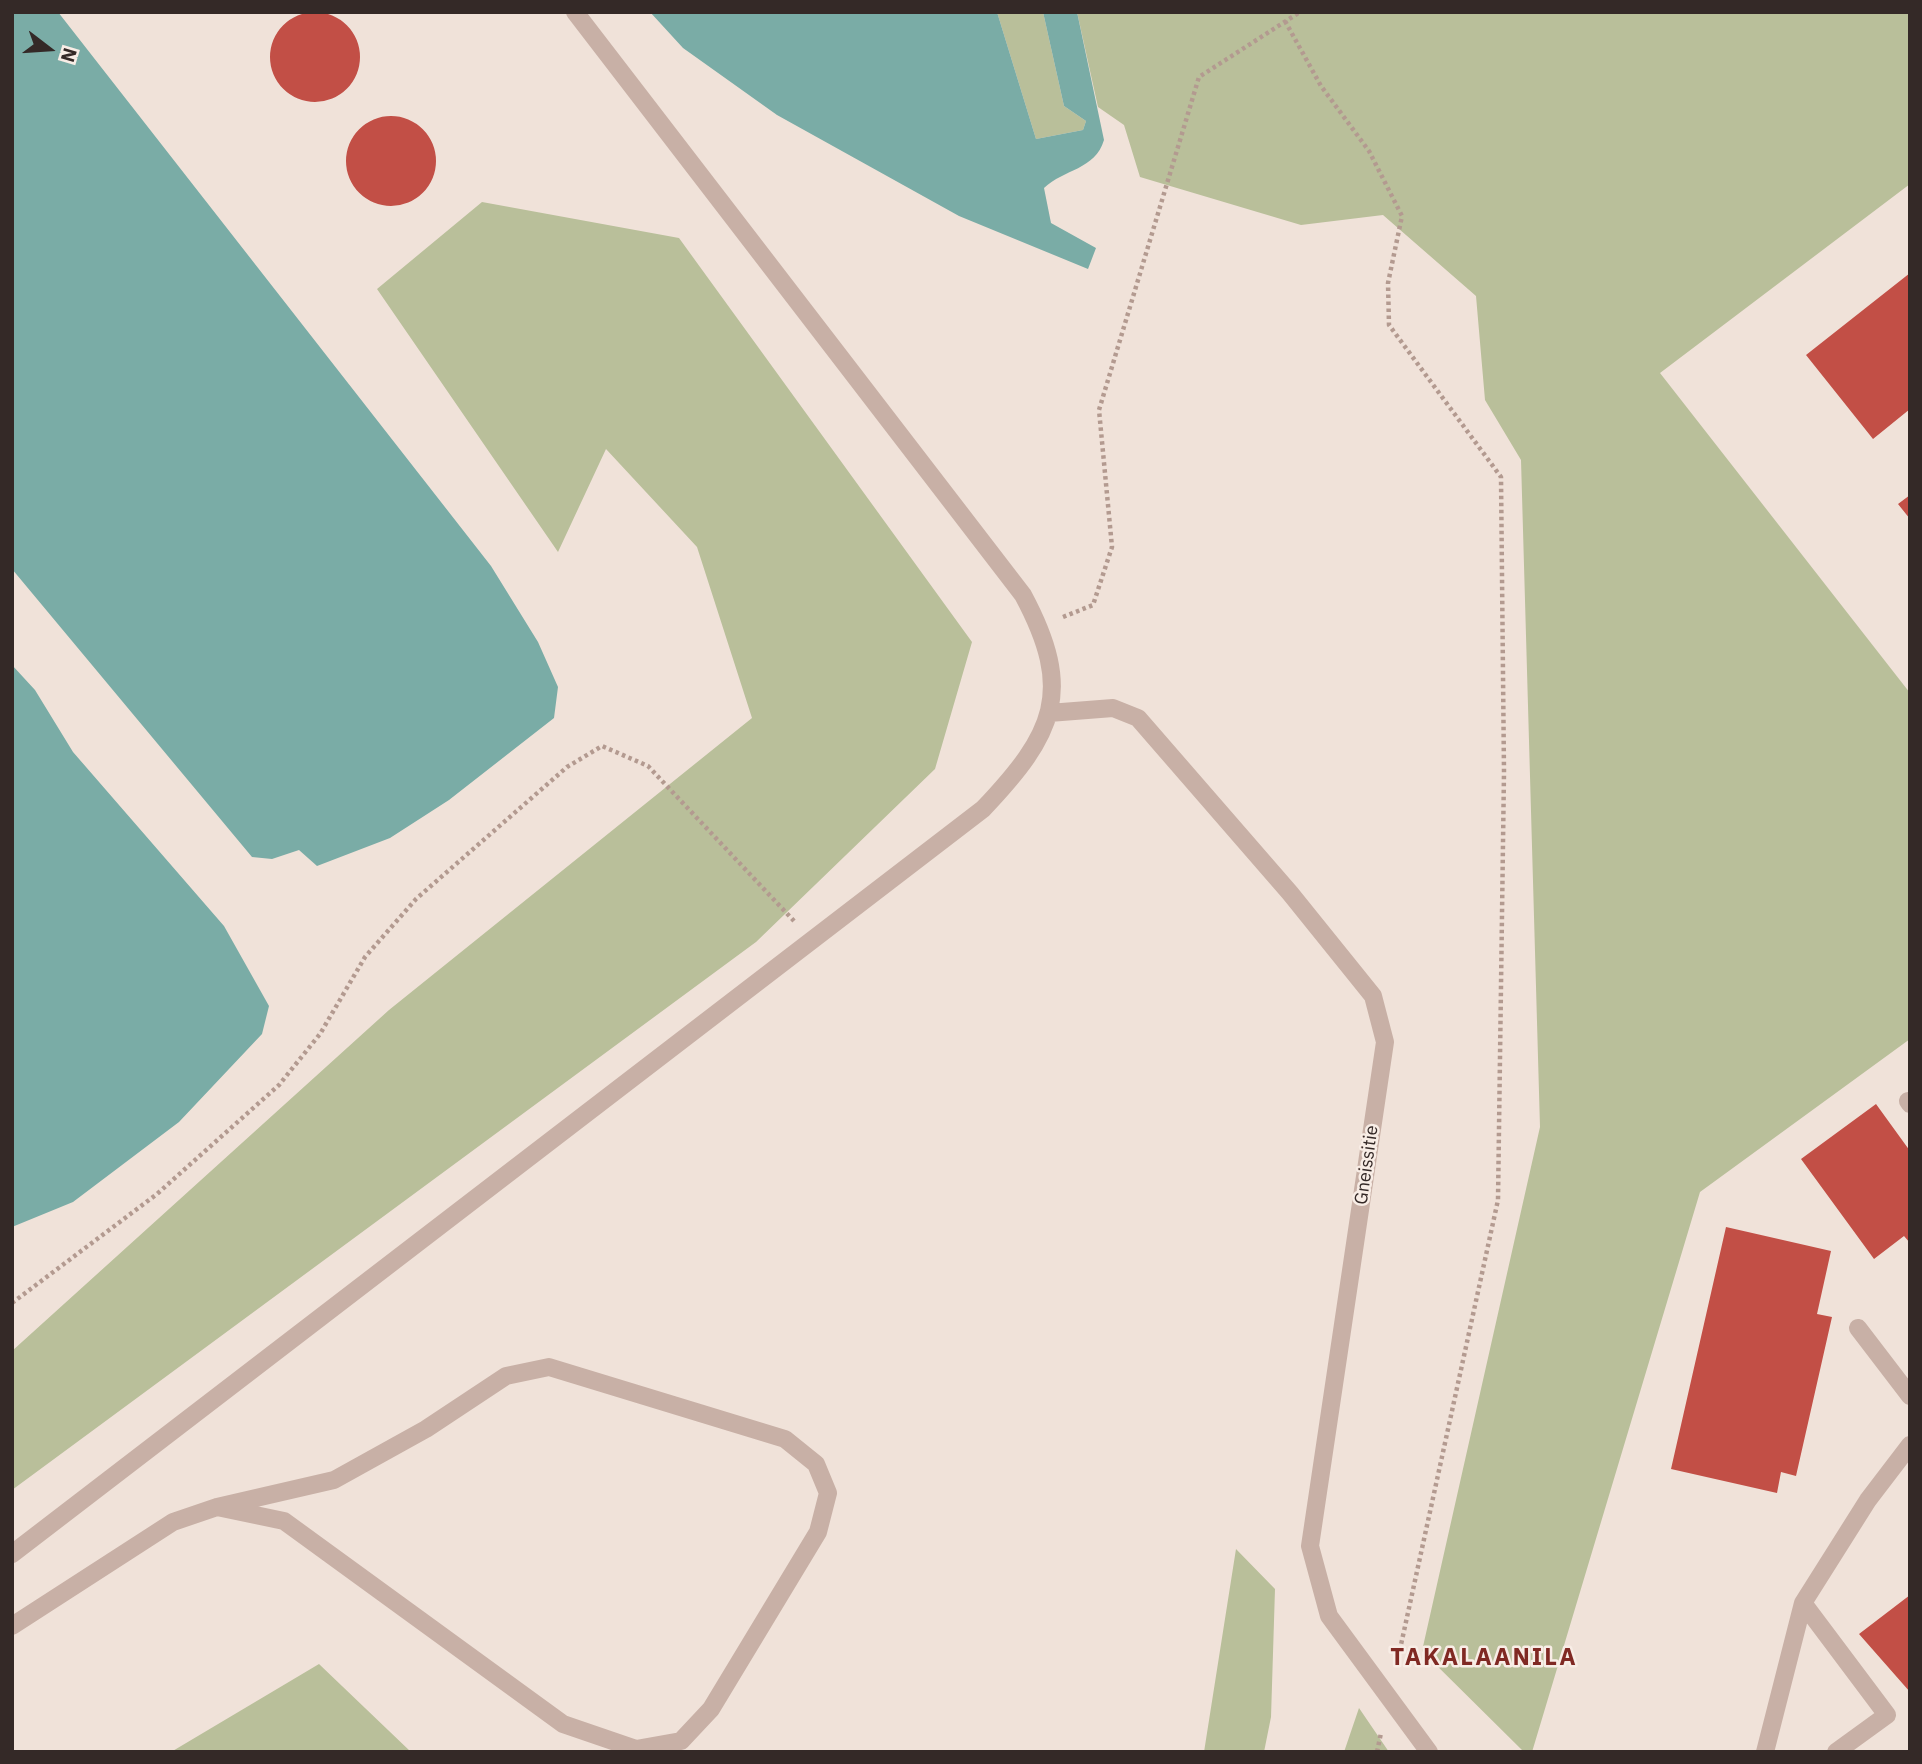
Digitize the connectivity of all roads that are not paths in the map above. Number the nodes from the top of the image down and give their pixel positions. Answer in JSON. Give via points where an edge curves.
{"nodes":[{"id":1,"x":575,"y":12,"type":"edge"},
{"id":2,"x":1049,"y":713,"type":"junction"},
{"id":3,"x":1858,"y":1328,"type":"dead end"},
{"id":4,"x":1910,"y":1396,"type":"edge"},
{"id":5,"x":1910,"y":1445,"type":"edge"},
{"id":6,"x":217,"y":1507,"type":"junction"},
{"id":7,"x":12,"y":1555,"type":"edge"},
{"id":8,"x":1804,"y":1603,"type":"junction"},
{"id":9,"x":12,"y":1626,"type":"edge"},
{"id":10,"x":1429,"y":1752,"type":"edge"},
{"id":11,"x":1765,"y":1752,"type":"edge"},
{"id":12,"x":1836,"y":1752,"type":"edge"}],
"edges":[{"from":1,"to":2,"type":"street","via":[[996,556],[1040,627],[1053,682]]},
{"from":2,"to":7,"type":"street","via":[[1039,742],[984,809]]},
{"from":2,"to":10,"type":"street","name":"Gneissitie","via":[[1113,708],[1138,718],[1373,996],[1385,1042],[1310,1546],[1329,1616]]},
{"from":3,"to":4,"type":"street"},
{"from":5,"to":8,"type":"street","via":[[1868,1500]]},
{"from":6,"to":6,"type":"street","via":[[284,1521],[563,1724],[636,1749],[681,1741],[711,1709],[818,1532],[828,1493],[816,1464],[785,1439],[549,1367],[506,1377],[426,1429],[334,1480]]},
{"from":6,"to":9,"type":"street","via":[[173,1522]]},
{"from":8,"to":11,"type":"street"},
{"from":8,"to":12,"type":"street","via":[[1887,1715]]}]}
